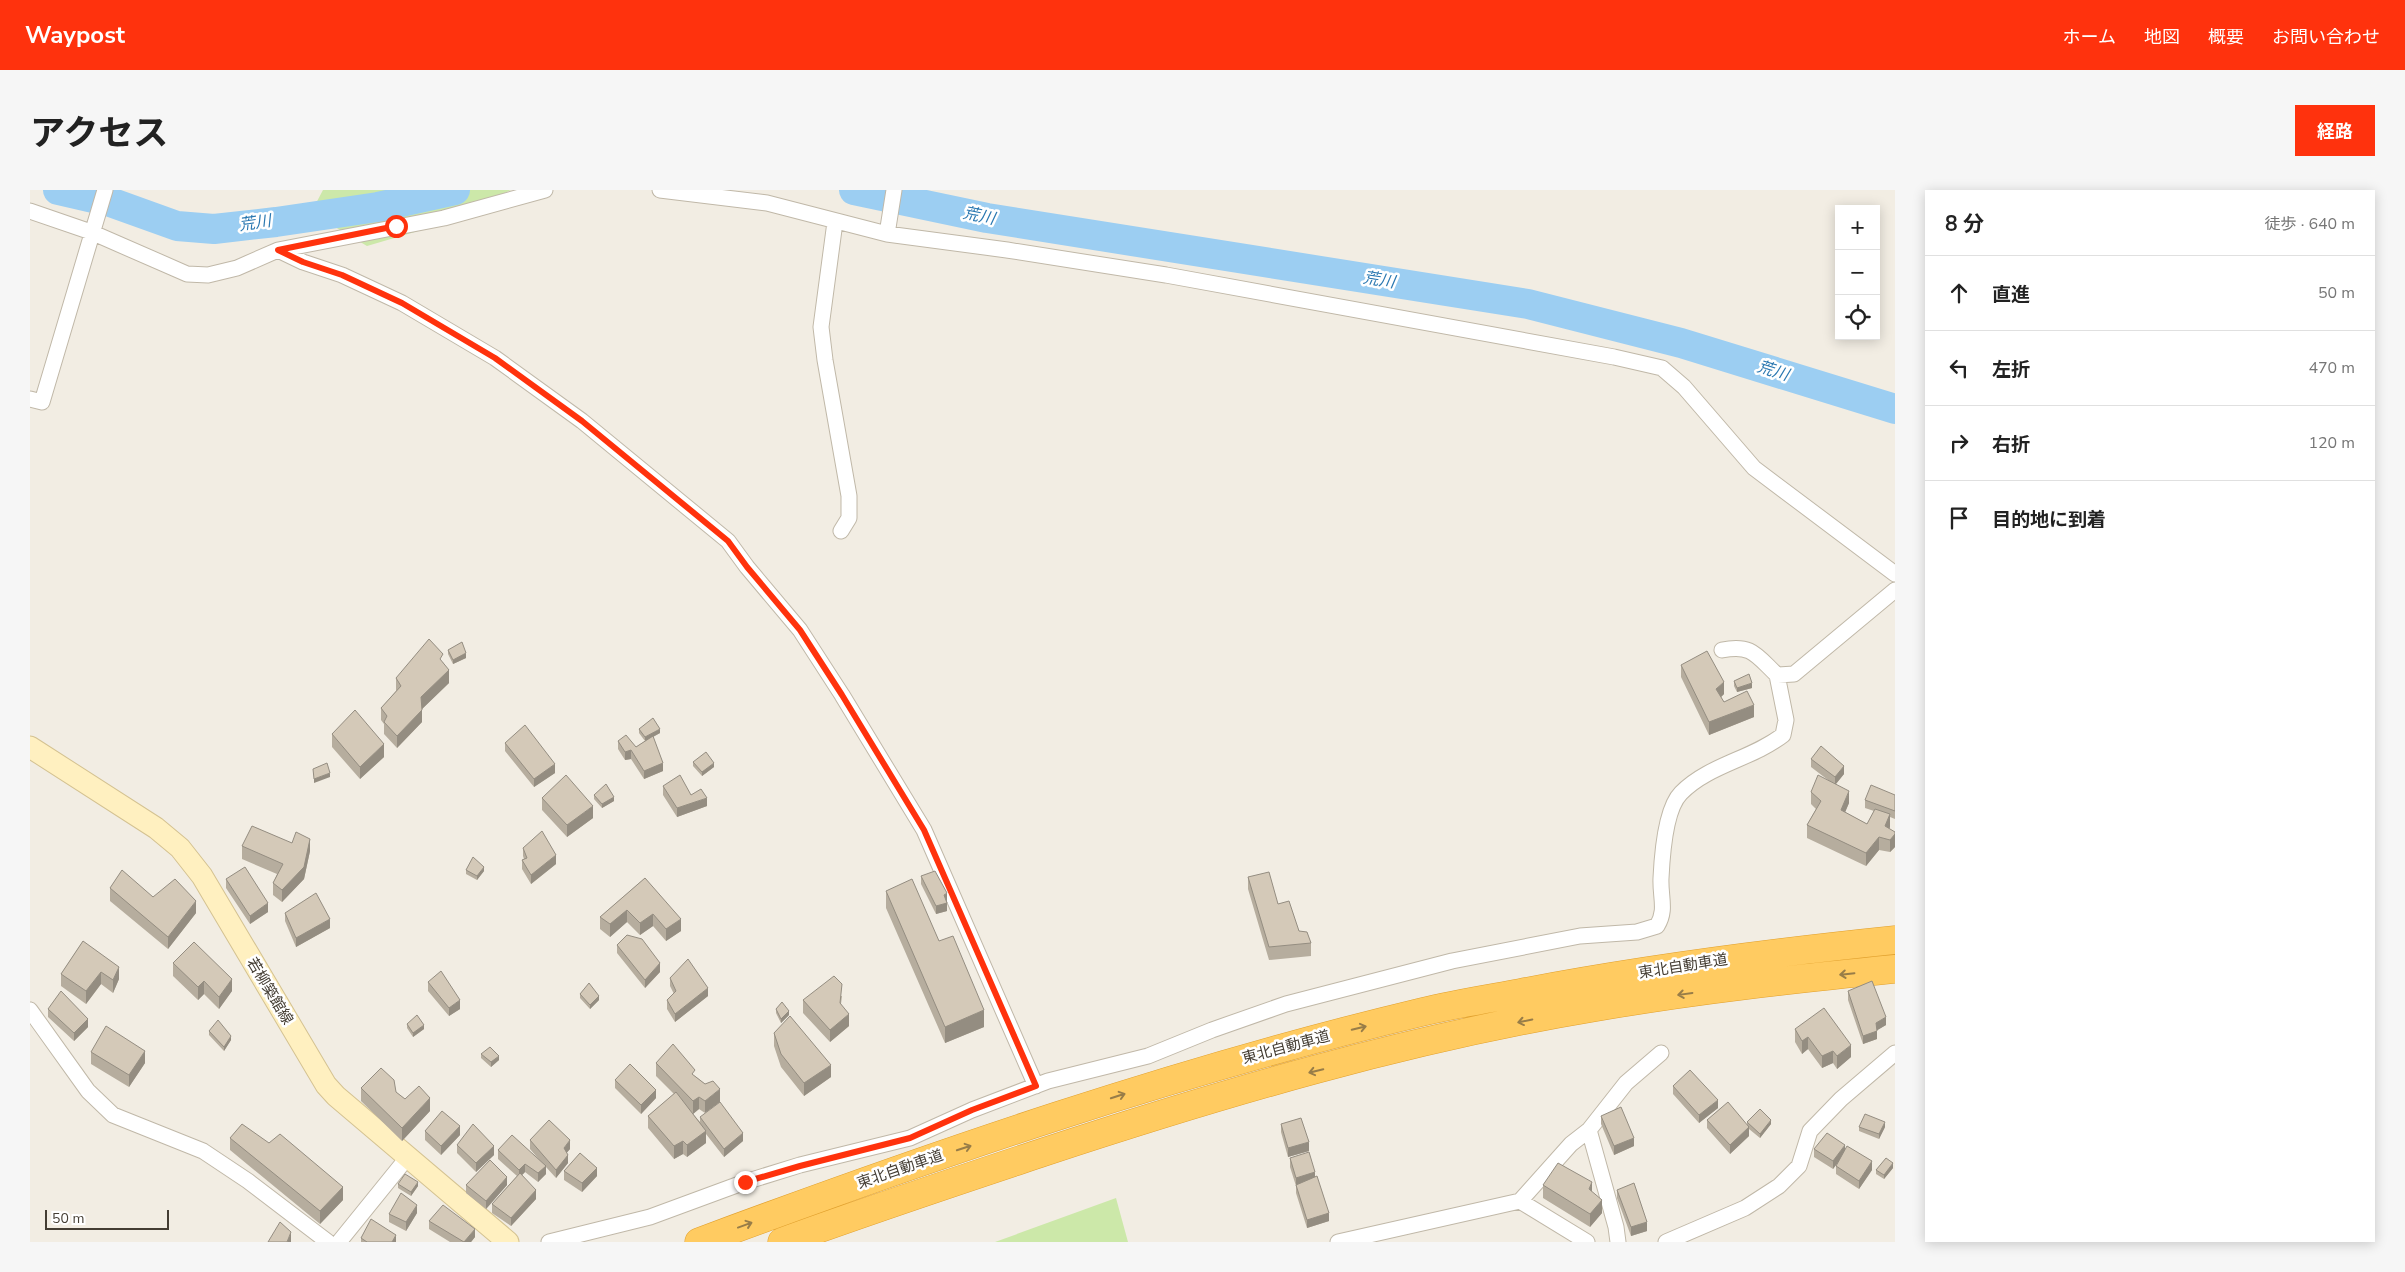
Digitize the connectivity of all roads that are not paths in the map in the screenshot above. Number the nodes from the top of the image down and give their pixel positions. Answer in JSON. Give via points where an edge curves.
{"nodes":[{"id":1,"x":105,"y":190,"type":"edge"},
{"id":2,"x":544,"y":190,"type":"edge"},
{"id":3,"x":660,"y":190,"type":"edge"},
{"id":4,"x":894,"y":190,"type":"edge"},
{"id":5,"x":30,"y":211,"type":"edge"},
{"id":6,"x":835,"y":222,"type":"junction"},
{"id":7,"x":93,"y":225,"type":"junction"},
{"id":8,"x":888,"y":228,"type":"junction"},
{"id":9,"x":278,"y":250,"type":"junction"},
{"id":10,"x":30,"y":399,"type":"edge"},
{"id":11,"x":842,"y":531,"type":"dead end"},
{"id":12,"x":1895,"y":574,"type":"edge"},
{"id":13,"x":1895,"y":590,"type":"edge"},
{"id":14,"x":1722,"y":650,"type":"dead end"},
{"id":15,"x":1777,"y":674,"type":"junction"},
{"id":16,"x":30,"y":747,"type":"edge"},
{"id":17,"x":1895,"y":940,"type":"edge"},
{"id":18,"x":1895,"y":969,"type":"edge"},
{"id":19,"x":30,"y":1010,"type":"edge"},
{"id":20,"x":1661,"y":1053,"type":"dead end"},
{"id":21,"x":1895,"y":1053,"type":"edge"},
{"id":22,"x":1036,"y":1086,"type":"junction"},
{"id":23,"x":1589,"y":1130,"type":"junction"},
{"id":24,"x":407,"y":1158,"type":"junction"},
{"id":25,"x":1520,"y":1202,"type":"junction"},
{"id":26,"x":328,"y":1242,"type":"edge"},
{"id":27,"x":339,"y":1242,"type":"edge"},
{"id":28,"x":508,"y":1242,"type":"edge"},
{"id":29,"x":549,"y":1242,"type":"edge"},
{"id":30,"x":699,"y":1242,"type":"edge"},
{"id":31,"x":782,"y":1242,"type":"edge"},
{"id":32,"x":1338,"y":1242,"type":"edge"},
{"id":33,"x":1587,"y":1242,"type":"edge"},
{"id":34,"x":1618,"y":1242,"type":"edge"},
{"id":35,"x":1666,"y":1242,"type":"edge"}],
"edges":[{"from":1,"to":7,"type":"street"},
{"from":2,"to":9,"type":"street","via":[[444,218]]},
{"from":3,"to":6,"type":"street","via":[[767,203]]},
{"from":4,"to":8,"type":"street"},
{"from":5,"to":7,"type":"street"},
{"from":6,"to":8,"type":"street"},
{"from":6,"to":11,"type":"street","via":[[821,327],[850,496],[849,518]]},
{"from":7,"to":9,"type":"street","via":[[187,274],[208,275],[237,268]]},
{"from":7,"to":10,"type":"street","via":[[42,402]]},
{"from":8,"to":12,"type":"street","via":[[1614,356],[1662,368],[1684,387],[1754,468]]},
{"from":9,"to":22,"type":"street","via":[[402,303],[495,358],[582,421],[728,541],[800,630],[924,830]]},
{"from":13,"to":15,"type":"street","via":[[1794,674]]},
{"from":14,"to":15,"type":"street","via":[[1749,649]]},
{"from":15,"to":22,"type":"street","via":[[1786,720],[1783,735],[1767,748],[1695,780],[1679,795],[1664,843],[1661,879],[1663,917],[1656,926],[1637,932],[1580,936],[1383,977],[1286,1004],[1148,1056]]},
{"from":16,"to":24,"type":"main road","name":"若柳築館線","via":[[156,828],[180,848],[202,876],[326,1085]]},
{"from":30,"to":17,"type":"highway","name":"東北自動車道","one_way":true,"via":[[858,1184],[1130,1092],[1260,1053],[1425,1011],[1585,981],[1762,954]]},
{"from":18,"to":31,"type":"highway","name":"東北自動車道","one_way":true,"via":[[1764,982],[1590,1008],[1434,1040],[1140,1120],[868,1210]]},
{"from":19,"to":26,"type":"street","via":[[88,1091],[113,1115],[203,1151]]},
{"from":20,"to":23,"type":"street","via":[[1626,1084]]},
{"from":21,"to":35,"type":"street","via":[[1841,1099],[1810,1131],[1799,1166],[1779,1186],[1745,1208]]},
{"from":22,"to":29,"type":"street","via":[[910,1138],[745,1182],[650,1217]]},
{"from":23,"to":25,"type":"street","via":[[1571,1144]]},
{"from":23,"to":34,"type":"street"},
{"from":24,"to":27,"type":"street"},
{"from":24,"to":28,"type":"main road","name":"若柳築館線"},
{"from":25,"to":32,"type":"street"},
{"from":25,"to":33,"type":"street"}]}
